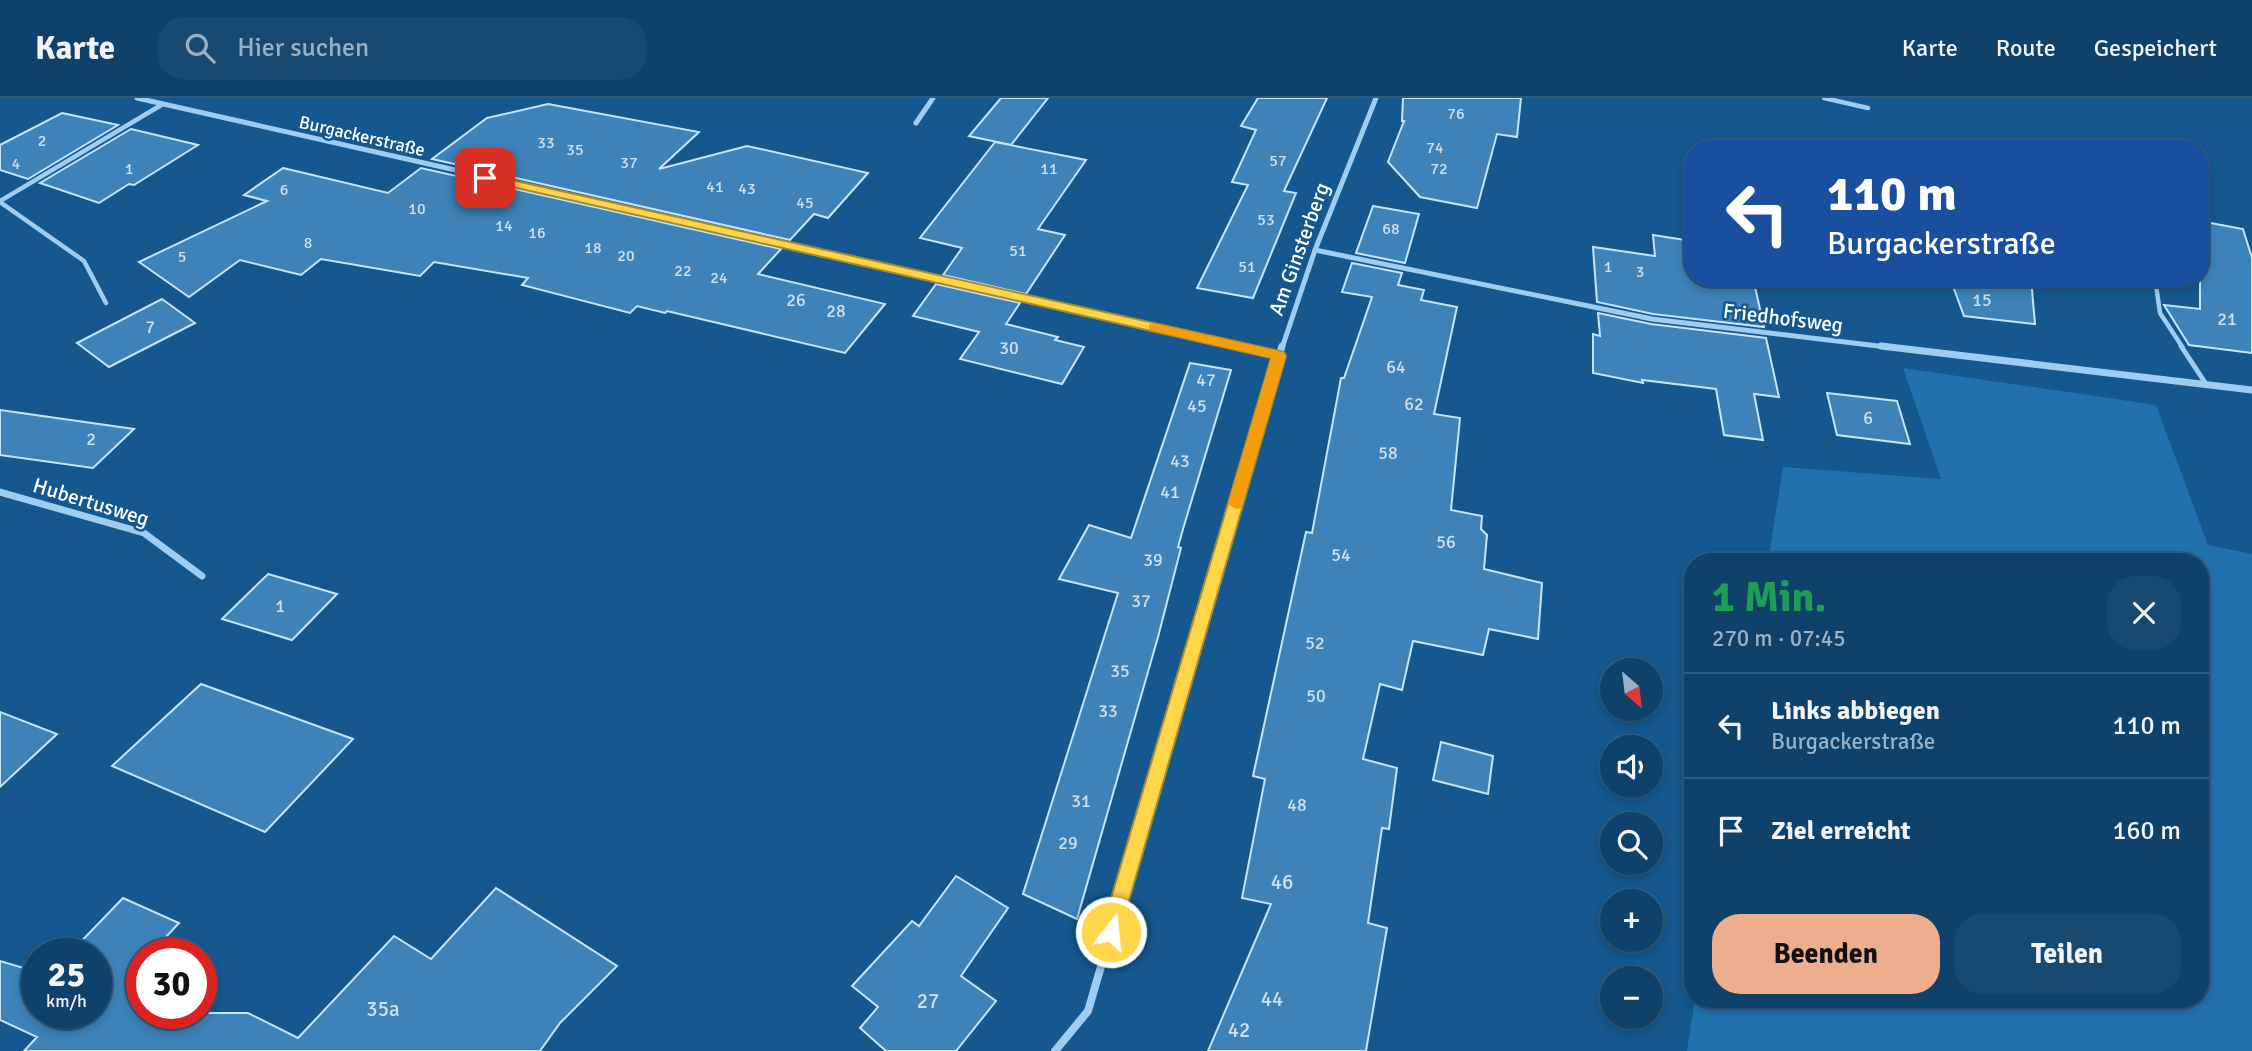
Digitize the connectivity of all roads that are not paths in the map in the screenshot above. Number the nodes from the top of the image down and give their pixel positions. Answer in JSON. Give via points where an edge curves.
{"nodes":[{"id":1,"x":137,"y":98,"type":"edge"},
{"id":2,"x":933,"y":98,"type":"edge"},
{"id":3,"x":1376,"y":98,"type":"edge"},
{"id":4,"x":1824,"y":98,"type":"edge"},
{"id":5,"x":163,"y":104,"type":"junction"},
{"id":6,"x":1868,"y":108,"type":"dead end"},
{"id":7,"x":916,"y":123,"type":"dead end"},
{"id":8,"x":0,"y":202,"type":"edge"},
{"id":9,"x":1315,"y":250,"type":"junction"},
{"id":10,"x":2156,"y":287,"type":"edge"},
{"id":11,"x":106,"y":303,"type":"dead end"},
{"id":12,"x":1279,"y":356,"type":"junction"},
{"id":13,"x":2206,"y":384,"type":"junction"},
{"id":14,"x":2252,"y":390,"type":"edge"},
{"id":15,"x":0,"y":492,"type":"edge"},
{"id":16,"x":202,"y":576,"type":"dead end"},
{"id":17,"x":1055,"y":1051,"type":"edge"}],
"edges":[{"from":1,"to":5,"type":"street","name":"Burgackerstraße"},
{"from":2,"to":7,"type":"street"},
{"from":3,"to":9,"type":"street","name":"Am Ginsterberg"},
{"from":4,"to":6,"type":"lane"},
{"from":5,"to":8,"type":"lane"},
{"from":5,"to":12,"type":"street","name":"Burgackerstraße"},
{"from":8,"to":11,"type":"lane","via":[[84,261]]},
{"from":9,"to":12,"type":"street","name":"Am Ginsterberg"},
{"from":9,"to":13,"type":"street","name":"Friedhofsweg","via":[[1652,319]]},
{"from":10,"to":13,"type":"lane","via":[[2160,313]]},
{"from":12,"to":17,"type":"street","name":"Am Ginsterberg","via":[[1088,1011]]},
{"from":13,"to":14,"type":"street","name":"Friedhofsweg"},
{"from":15,"to":16,"type":"street","name":"Hubertusweg","via":[[144,533]]}]}
